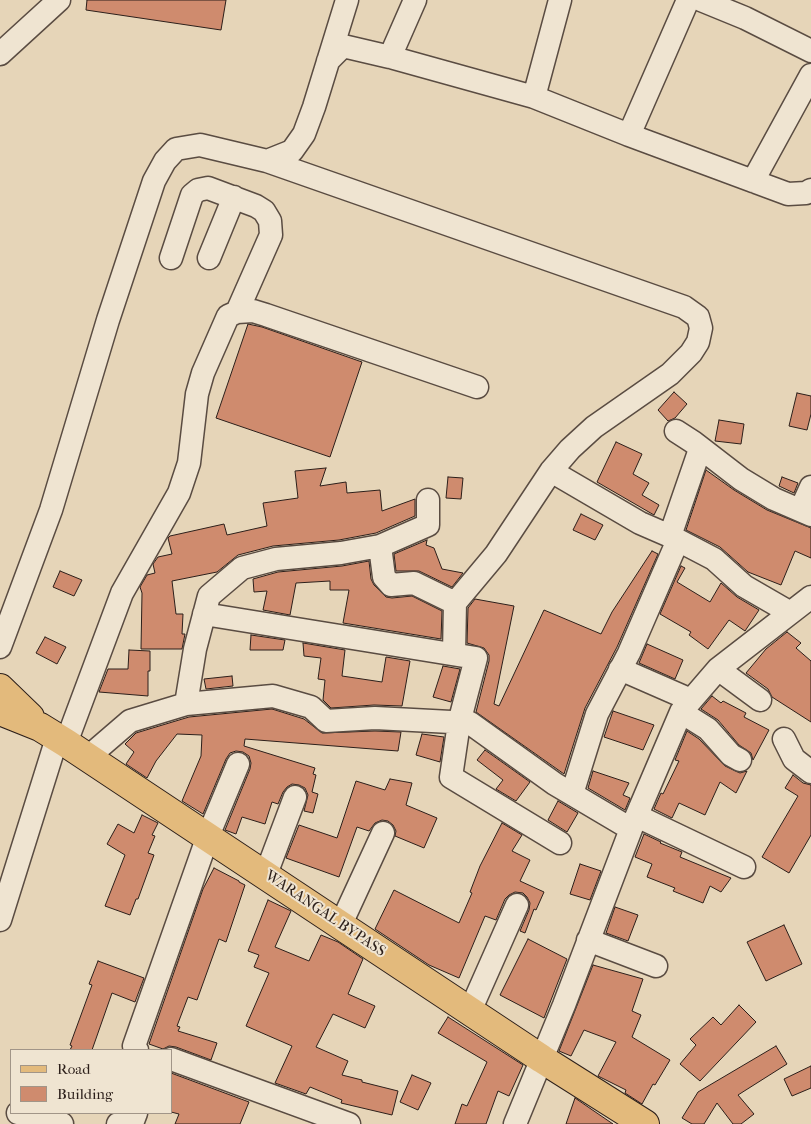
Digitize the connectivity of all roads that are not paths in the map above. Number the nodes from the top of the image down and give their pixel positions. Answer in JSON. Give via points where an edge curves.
{"nodes":[{"id":1,"x":59,"y":0,"type":"edge"},
{"id":2,"x":347,"y":0,"type":"edge"},
{"id":3,"x":415,"y":0,"type":"edge"},
{"id":4,"x":560,"y":0,"type":"edge"},
{"id":5,"x":688,"y":0,"type":"edge"},
{"id":6,"x":701,"y":0,"type":"edge"},
{"id":7,"x":750,"y":9,"type":"edge"},
{"id":8,"x":811,"y":52,"type":"edge"},
{"id":9,"x":0,"y":54,"type":"edge"},
{"id":10,"x":390,"y":57,"type":"junction"},
{"id":11,"x":328,"y":62,"type":"junction"},
{"id":12,"x":811,"y":75,"type":"edge"},
{"id":13,"x":534,"y":97,"type":"junction"},
{"id":14,"x":629,"y":134,"type":"junction"},
{"id":15,"x":267,"y":161,"type":"junction"},
{"id":16,"x":753,"y":181,"type":"junction"},
{"id":17,"x":811,"y":190,"type":"edge"},
{"id":18,"x":234,"y":197,"type":"junction"},
{"id":19,"x":171,"y":258,"type":"dead end"},
{"id":20,"x":209,"y":258,"type":"dead end"},
{"id":21,"x":237,"y":312,"type":"junction"},
{"id":22,"x":477,"y":387,"type":"dead end"},
{"id":23,"x":676,"y":431,"type":"dead end"},
{"id":24,"x":700,"y":449,"type":"junction"},
{"id":25,"x":552,"y":471,"type":"junction"},
{"id":26,"x":811,"y":487,"type":"edge"},
{"id":27,"x":428,"y":500,"type":"dead end"},
{"id":28,"x":806,"y":512,"type":"edge"},
{"id":29,"x":674,"y":538,"type":"junction"},
{"id":30,"x":380,"y":546,"type":"junction"},
{"id":31,"x":810,"y":599,"type":"edge"},
{"id":32,"x":455,"y":602,"type":"junction"},
{"id":33,"x":789,"y":612,"type":"junction"},
{"id":34,"x":204,"y":614,"type":"junction"},
{"id":35,"x":0,"y":647,"type":"edge"},
{"id":36,"x":454,"y":654,"type":"junction"},
{"id":37,"x":620,"y":669,"type":"junction"},
{"id":38,"x":718,"y":669,"type":"junction"},
{"id":39,"x":0,"y":688,"type":"edge"},
{"id":40,"x":760,"y":700,"type":"dead end"},
{"id":41,"x":186,"y":704,"type":"junction"},
{"id":42,"x":686,"y":706,"type":"junction"},
{"id":43,"x":0,"y":711,"type":"edge"},
{"id":44,"x":459,"y":723,"type":"junction"},
{"id":45,"x":784,"y":739,"type":"dead end"},
{"id":46,"x":63,"y":742,"type":"junction"},
{"id":47,"x":740,"y":760,"type":"dead end"},
{"id":48,"x":238,"y":764,"type":"dead end"},
{"id":49,"x":811,"y":772,"type":"edge"},
{"id":50,"x":572,"y":794,"type":"junction"},
{"id":51,"x":294,"y":797,"type":"dead end"},
{"id":52,"x":634,"y":823,"type":"junction"},
{"id":53,"x":383,"y":833,"type":"dead end"},
{"id":54,"x":208,"y":836,"type":"junction"},
{"id":55,"x":560,"y":843,"type":"dead end"},
{"id":56,"x":744,"y":867,"type":"dead end"},
{"id":57,"x":266,"y":874,"type":"junction"},
{"id":58,"x":516,"y":905,"type":"dead end"},
{"id":59,"x":0,"y":920,"type":"edge"},
{"id":60,"x":341,"y":924,"type":"junction"},
{"id":61,"x":588,"y":940,"type":"junction"},
{"id":62,"x":656,"y":966,"type":"dead end"},
{"id":63,"x":470,"y":1010,"type":"junction"},
{"id":64,"x":139,"y":1049,"type":"edge"},
{"id":65,"x":172,"y":1059,"type":"edge"},
{"id":66,"x":542,"y":1059,"type":"junction"},
{"id":67,"x":22,"y":1114,"type":"edge"},
{"id":68,"x":136,"y":1114,"type":"edge"},
{"id":69,"x":62,"y":1124,"type":"edge"},
{"id":70,"x":118,"y":1124,"type":"edge"},
{"id":71,"x":350,"y":1124,"type":"edge"},
{"id":72,"x":515,"y":1124,"type":"edge"},
{"id":73,"x":645,"y":1124,"type":"edge"}],
"edges":[{"from":1,"to":9,"type":"street"},
{"from":2,"to":11,"type":"street"},
{"from":3,"to":10,"type":"street"},
{"from":4,"to":13,"type":"street"},
{"from":5,"to":14,"type":"street"},
{"from":6,"to":7,"type":"street"},
{"from":7,"to":8,"type":"street"},
{"from":10,"to":11,"type":"street","via":[[343,46]]},
{"from":10,"to":13,"type":"street"},
{"from":11,"to":15,"type":"street","via":[[304,134],[292,151]]},
{"from":12,"to":16,"type":"street"},
{"from":13,"to":14,"type":"street"},
{"from":14,"to":16,"type":"street"},
{"from":15,"to":25,"type":"street","via":[[684,307],[698,317],[701,328],[691,353],[670,374],[594,427]]},
{"from":15,"to":35,"type":"street","via":[[200,145],[176,149],[154,181],[51,510]]},
{"from":16,"to":17,"type":"street","via":[[788,194]]},
{"from":18,"to":19,"type":"street","via":[[208,188],[192,195]]},
{"from":18,"to":20,"type":"street"},
{"from":18,"to":21,"type":"street","via":[[264,211],[270,221],[271,235]]},
{"from":21,"to":22,"type":"street","via":[[266,314]]},
{"from":21,"to":46,"type":"street","via":[[228,316],[203,373],[197,394],[189,463],[179,492],[122,593]]},
{"from":23,"to":24,"type":"street"},
{"from":24,"to":28,"type":"street","via":[[741,480]]},
{"from":24,"to":29,"type":"street"},
{"from":25,"to":29,"type":"street","via":[[640,523]]},
{"from":25,"to":32,"type":"street","via":[[496,554]]},
{"from":26,"to":28,"type":"street"},
{"from":27,"to":30,"type":"street","via":[[428,525]]},
{"from":29,"to":33,"type":"street","via":[[714,559],[744,586]]},
{"from":29,"to":37,"type":"street"},
{"from":30,"to":32,"type":"street","via":[[384,577],[391,585],[414,583]]},
{"from":30,"to":34,"type":"street","via":[[276,559],[242,568],[209,596]]},
{"from":31,"to":33,"type":"street"},
{"from":32,"to":36,"type":"street"},
{"from":33,"to":38,"type":"street"},
{"from":34,"to":36,"type":"street"},
{"from":34,"to":41,"type":"street"},
{"from":36,"to":44,"type":"street","via":[[476,658]]},
{"from":37,"to":42,"type":"street"},
{"from":37,"to":50,"type":"street","via":[[597,714]]},
{"from":38,"to":40,"type":"street"},
{"from":38,"to":42,"type":"street"},
{"from":39,"to":46,"type":"main road"},
{"from":41,"to":44,"type":"street","via":[[273,696],[311,708],[326,720],[375,718]]},
{"from":41,"to":46,"type":"street"},
{"from":42,"to":47,"type":"street","via":[[731,755]]},
{"from":42,"to":52,"type":"street"},
{"from":43,"to":46,"type":"main road","name":"WARANGAL BYPASS"},
{"from":44,"to":50,"type":"street","via":[[470,722]]},
{"from":44,"to":55,"type":"street","via":[[451,777]]},
{"from":45,"to":49,"type":"street","via":[[794,759]]},
{"from":46,"to":54,"type":"main road","name":"WARANGAL BYPASS"},
{"from":46,"to":59,"type":"street"},
{"from":48,"to":54,"type":"street"},
{"from":50,"to":52,"type":"street"},
{"from":51,"to":57,"type":"street"},
{"from":52,"to":56,"type":"street"},
{"from":52,"to":61,"type":"street"},
{"from":53,"to":60,"type":"street"},
{"from":54,"to":57,"type":"main road","name":"WARANGAL BYPASS"},
{"from":54,"to":64,"type":"street"},
{"from":57,"to":60,"type":"main road","name":"WARANGAL BYPASS"},
{"from":58,"to":63,"type":"street"},
{"from":60,"to":63,"type":"main road","name":"WARANGAL BYPASS"},
{"from":61,"to":62,"type":"street"},
{"from":61,"to":66,"type":"street"},
{"from":63,"to":66,"type":"main road","name":"WARANGAL BYPASS"},
{"from":65,"to":71,"type":"street"},
{"from":66,"to":72,"type":"street"},
{"from":66,"to":73,"type":"main road","name":"WARANGAL BYPASS"},
{"from":67,"to":69,"type":"street"},
{"from":68,"to":70,"type":"street","via":[[132,1121]]}]}
